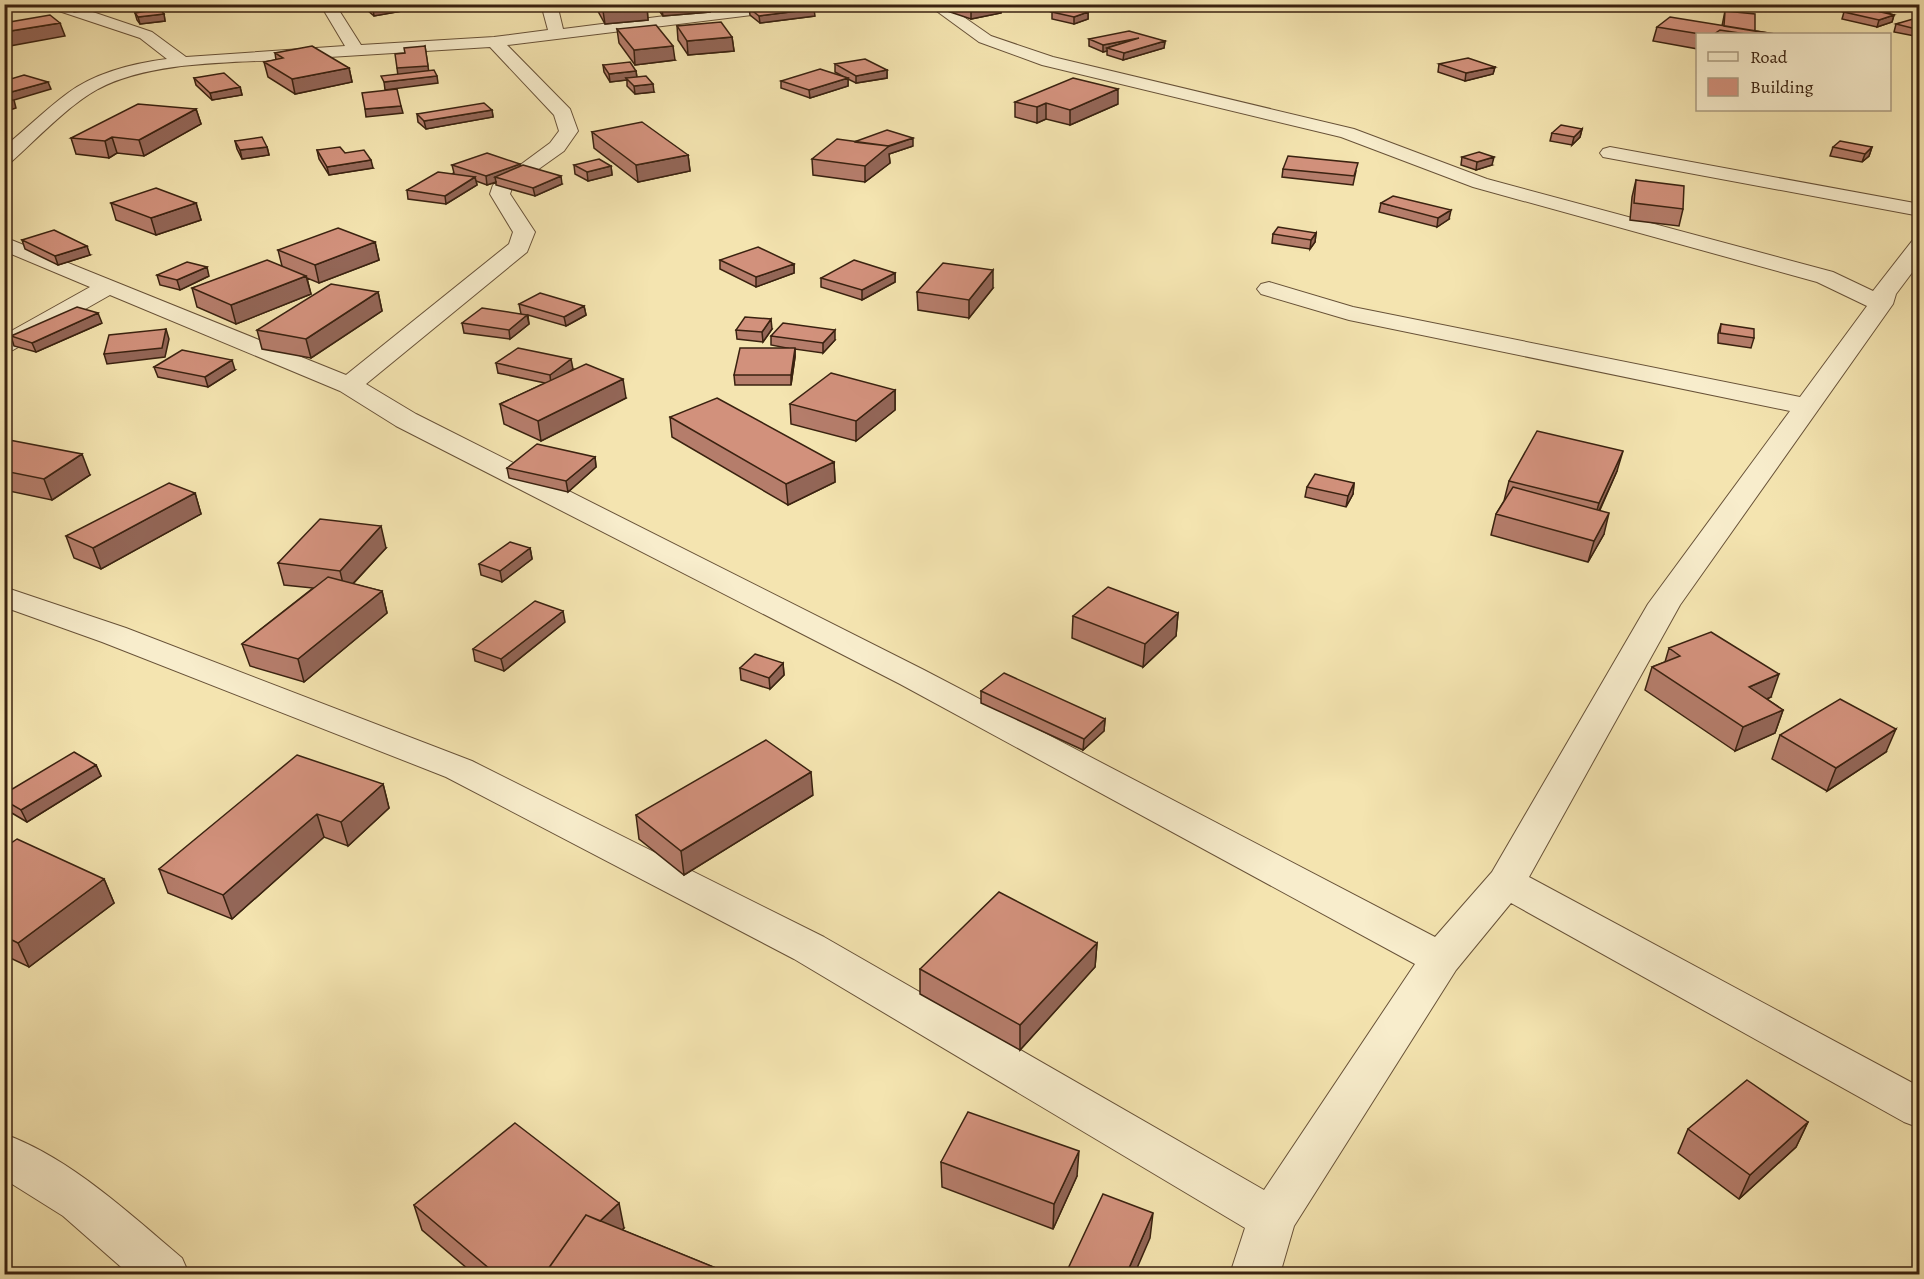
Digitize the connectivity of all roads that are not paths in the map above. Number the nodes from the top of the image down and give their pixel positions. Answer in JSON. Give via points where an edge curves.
{"nodes":[{"id":1,"x":52,"y":4,"type":"edge"},
{"id":2,"x":327,"y":4,"type":"edge"},
{"id":3,"x":549,"y":4,"type":"edge"},
{"id":4,"x":801,"y":4,"type":"edge"},
{"id":5,"x":934,"y":4,"type":"edge"},
{"id":6,"x":557,"y":35,"type":"junction"},
{"id":7,"x":494,"y":42,"type":"junction"},
{"id":8,"x":356,"y":50,"type":"junction"},
{"id":9,"x":182,"y":62,"type":"junction"},
{"id":10,"x":1610,"y":153,"type":"dead end"},
{"id":11,"x":4,"y":158,"type":"edge"},
{"id":12,"x":1920,"y":210,"type":"edge"},
{"id":13,"x":4,"y":243,"type":"edge"},
{"id":14,"x":1920,"y":246,"type":"edge"},
{"id":15,"x":108,"y":286,"type":"junction"},
{"id":16,"x":1269,"y":289,"type":"dead end"},
{"id":17,"x":1887,"y":292,"type":"junction"},
{"id":18,"x":4,"y":345,"type":"edge"},
{"id":19,"x":349,"y":385,"type":"junction"},
{"id":20,"x":1806,"y":406,"type":"junction"},
{"id":21,"x":4,"y":596,"type":"edge"},
{"id":22,"x":1506,"y":882,"type":"junction"},
{"id":23,"x":1441,"y":959,"type":"junction"},
{"id":24,"x":1920,"y":1109,"type":"edge"},
{"id":25,"x":4,"y":1154,"type":"edge"},
{"id":26,"x":1272,"y":1219,"type":"junction"},
{"id":27,"x":164,"y":1275,"type":"edge"},
{"id":28,"x":1255,"y":1275,"type":"edge"}],
"edges":[{"from":1,"to":9,"type":"street","via":[[146,35]]},
{"from":2,"to":8,"type":"street"},
{"from":3,"to":6,"type":"street"},
{"from":4,"to":6,"type":"street"},
{"from":5,"to":17,"type":"street","via":[[986,39],[1048,61],[1347,133],[1480,183]]},
{"from":6,"to":7,"type":"street"},
{"from":7,"to":8,"type":"street"},
{"from":7,"to":19,"type":"street","via":[[563,113],[569,131],[557,147],[503,185],[501,194],[524,232],[519,247]]},
{"from":8,"to":9,"type":"street"},
{"from":9,"to":11,"type":"street","via":[[119,75],[93,85]]},
{"from":10,"to":12,"type":"street"},
{"from":13,"to":15,"type":"street"},
{"from":14,"to":17,"type":"street"},
{"from":15,"to":18,"type":"street"},
{"from":15,"to":19,"type":"street"},
{"from":16,"to":20,"type":"street","via":[[1348,313]]},
{"from":17,"to":20,"type":"street"},
{"from":19,"to":23,"type":"street","via":[[405,420],[912,677]]},
{"from":20,"to":22,"type":"street","via":[[1664,603]]},
{"from":21,"to":26,"type":"street","via":[[459,769],[809,948]]},
{"from":22,"to":23,"type":"street"},
{"from":22,"to":24,"type":"street"},
{"from":23,"to":26,"type":"street"},
{"from":25,"to":27,"type":"street","via":[[80,1201]]},
{"from":26,"to":28,"type":"street"}]}
